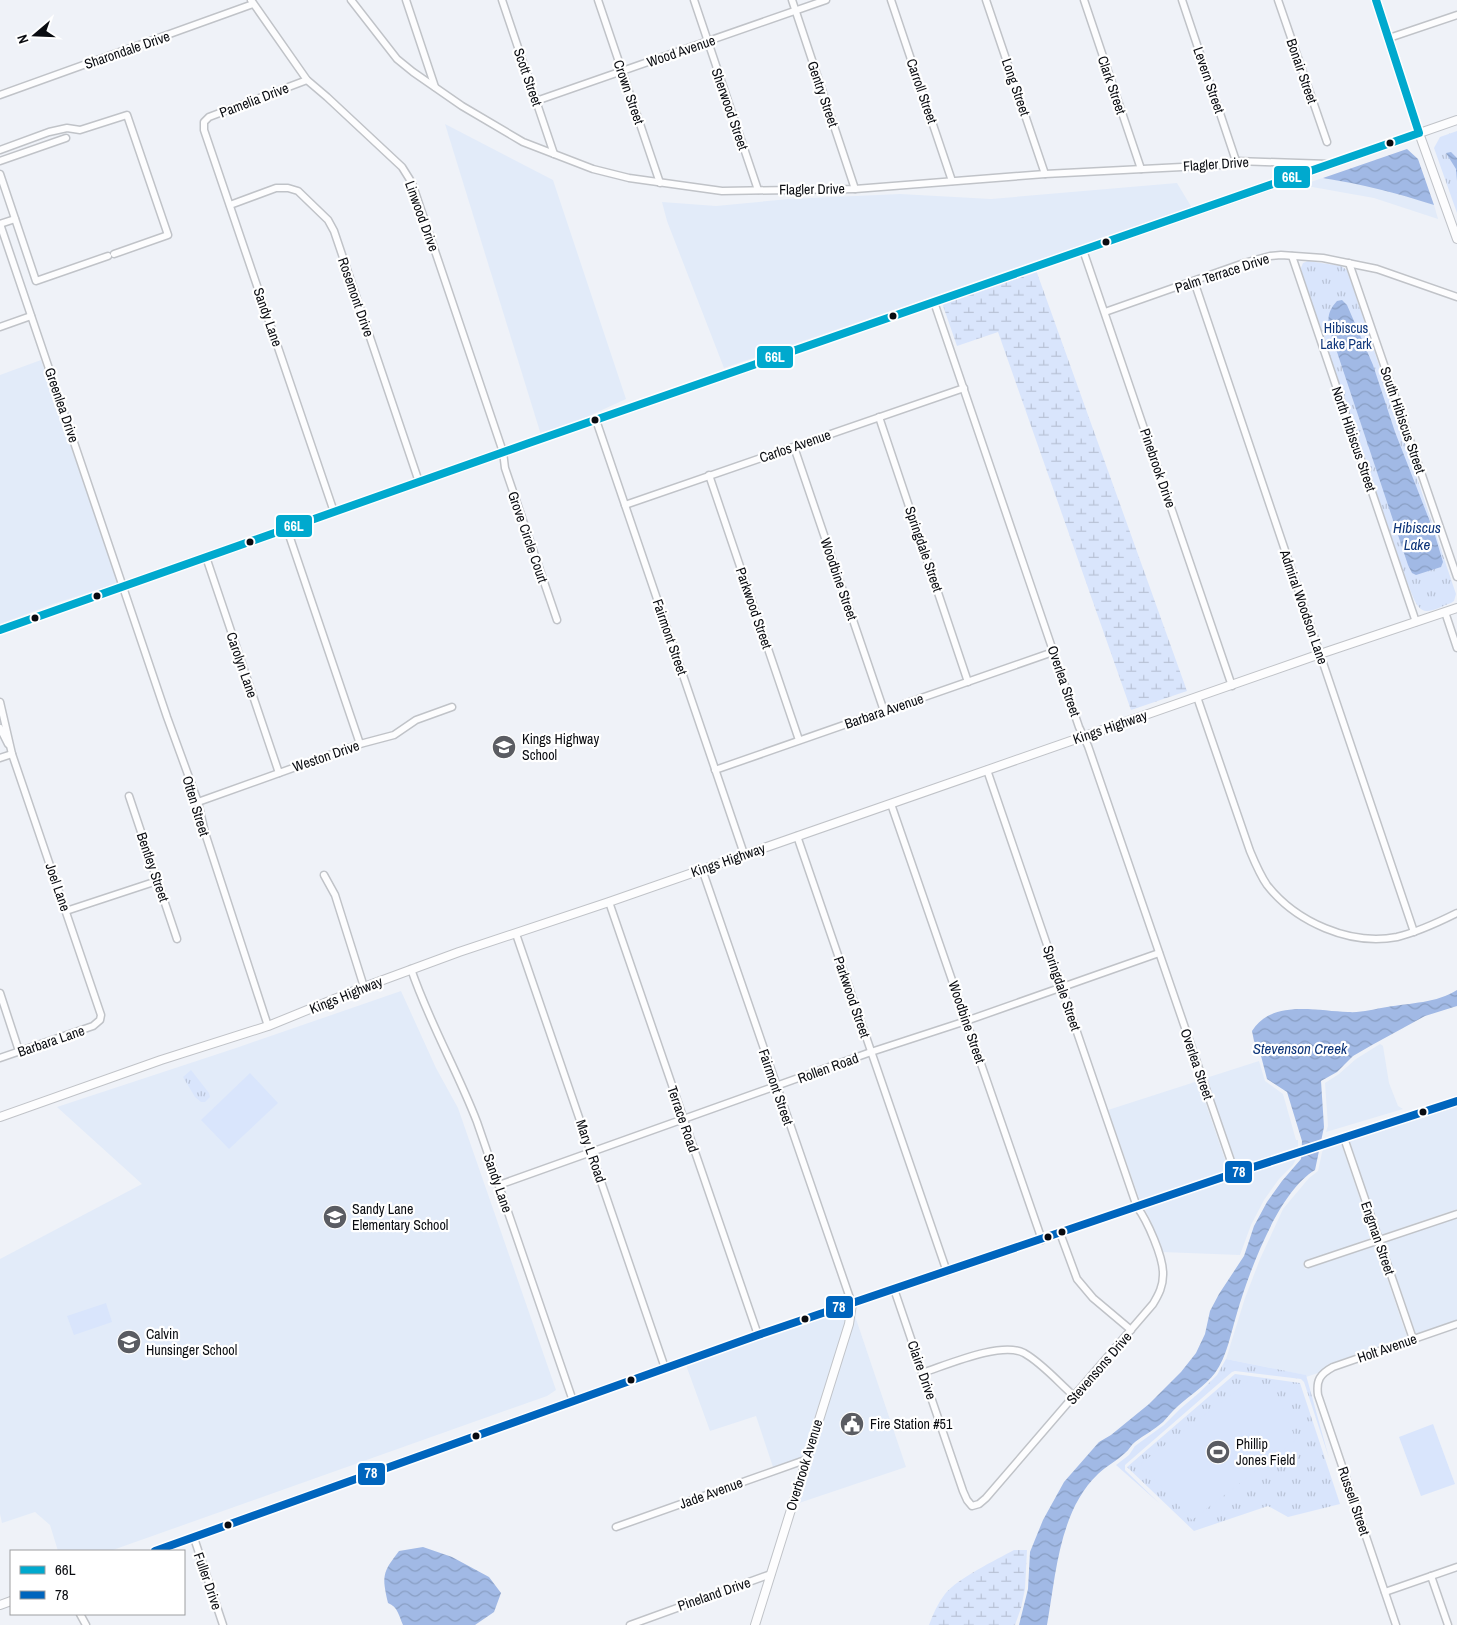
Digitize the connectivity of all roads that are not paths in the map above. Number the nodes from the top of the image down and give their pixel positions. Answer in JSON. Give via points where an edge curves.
{"nodes":[{"id":1,"x":351,"y":0,"type":"edge"},
{"id":2,"x":406,"y":0,"type":"edge"},
{"id":3,"x":502,"y":0,"type":"edge"},
{"id":4,"x":598,"y":0,"type":"edge"},
{"id":5,"x":694,"y":0,"type":"edge"},
{"id":6,"x":792,"y":0,"type":"edge"},
{"id":7,"x":826,"y":0,"type":"edge"},
{"id":8,"x":891,"y":0,"type":"edge"},
{"id":9,"x":986,"y":0,"type":"edge"},
{"id":10,"x":1084,"y":0,"type":"edge"},
{"id":11,"x":1182,"y":0,"type":"edge"},
{"id":12,"x":1278,"y":0,"type":"edge"},
{"id":13,"x":1376,"y":0,"type":"edge"},
{"id":14,"x":252,"y":2,"type":"edge"},
{"id":15,"x":795,"y":11,"type":"junction"},
{"id":16,"x":1457,"y":15,"type":"edge"},
{"id":17,"x":1389,"y":38,"type":"junction"},
{"id":18,"x":708,"y":42,"type":"junction"},
{"id":19,"x":622,"y":72,"type":"junction"},
{"id":20,"x":307,"y":80,"type":"junction"},
{"id":21,"x":435,"y":87,"type":"junction"},
{"id":22,"x":0,"y":95,"type":"edge"},
{"id":23,"x":536,"y":101,"type":"junction"},
{"id":24,"x":1457,"y":120,"type":"edge"},
{"id":25,"x":204,"y":122,"type":"joint"},
{"id":26,"x":1419,"y":133,"type":"junction"},
{"id":27,"x":66,"y":138,"type":"dead end"},
{"id":28,"x":1327,"y":142,"type":"dead end"},
{"id":29,"x":0,"y":150,"type":"edge"},
{"id":30,"x":554,"y":154,"type":"junction"},
{"id":31,"x":1236,"y":160,"type":"junction"},
{"id":32,"x":0,"y":161,"type":"edge"},
{"id":33,"x":1332,"y":164,"type":"junction"},
{"id":34,"x":1141,"y":169,"type":"junction"},
{"id":35,"x":0,"y":174,"type":"edge"},
{"id":36,"x":1045,"y":174,"type":"junction"},
{"id":37,"x":952,"y":181,"type":"junction"},
{"id":38,"x":660,"y":184,"type":"junction"},
{"id":39,"x":855,"y":189,"type":"junction"},
{"id":40,"x":758,"y":190,"type":"junction"},
{"id":41,"x":230,"y":205,"type":"junction"},
{"id":42,"x":15,"y":219,"type":"junction"},
{"id":43,"x":0,"y":224,"type":"edge"},
{"id":44,"x":1457,"y":239,"type":"edge"},
{"id":45,"x":1084,"y":250,"type":"junction"},
{"id":46,"x":1292,"y":256,"type":"junction"},
{"id":47,"x":1349,"y":263,"type":"junction"},
{"id":48,"x":1194,"y":281,"type":"junction"},
{"id":49,"x":1457,"y":297,"type":"edge"},
{"id":50,"x":934,"y":302,"type":"junction"},
{"id":51,"x":1106,"y":312,"type":"junction"},
{"id":52,"x":31,"y":316,"type":"junction"},
{"id":53,"x":0,"y":327,"type":"edge"},
{"id":54,"x":964,"y":388,"type":"junction"},
{"id":55,"x":879,"y":417,"type":"junction"},
{"id":56,"x":596,"y":420,"type":"junction"},
{"id":57,"x":794,"y":446,"type":"junction"},
{"id":58,"x":503,"y":452,"type":"junction"},
{"id":59,"x":709,"y":476,"type":"junction"},
{"id":60,"x":419,"y":482,"type":"junction"},
{"id":61,"x":625,"y":505,"type":"junction"},
{"id":62,"x":334,"y":512,"type":"junction"},
{"id":63,"x":287,"y":529,"type":"junction"},
{"id":64,"x":206,"y":557,"type":"junction"},
{"id":65,"x":1457,"y":577,"type":"edge"},
{"id":66,"x":123,"y":586,"type":"junction"},
{"id":67,"x":1457,"y":608,"type":"edge"},
{"id":68,"x":1445,"y":612,"type":"junction"},
{"id":69,"x":557,"y":620,"type":"dead end"},
{"id":70,"x":1416,"y":622,"type":"junction"},
{"id":71,"x":0,"y":630,"type":"edge"},
{"id":72,"x":1457,"y":648,"type":"edge"},
{"id":73,"x":1054,"y":652,"type":"junction"},
{"id":74,"x":1320,"y":654,"type":"junction"},
{"id":75,"x":968,"y":682,"type":"junction"},
{"id":76,"x":1232,"y":686,"type":"junction"},
{"id":77,"x":1197,"y":697,"type":"junction"},
{"id":78,"x":0,"y":702,"type":"edge"},
{"id":79,"x":452,"y":707,"type":"dead end"},
{"id":80,"x":884,"y":711,"type":"junction"},
{"id":81,"x":0,"y":728,"type":"edge"},
{"id":82,"x":1083,"y":736,"type":"junction"},
{"id":83,"x":799,"y":740,"type":"junction"},
{"id":84,"x":360,"y":744,"type":"junction"},
{"id":85,"x":12,"y":754,"type":"junction"},
{"id":86,"x":0,"y":758,"type":"edge"},
{"id":87,"x":715,"y":770,"type":"junction"},
{"id":88,"x":987,"y":770,"type":"junction"},
{"id":89,"x":279,"y":772,"type":"junction"},
{"id":90,"x":129,"y":796,"type":"dead end"},
{"id":91,"x":198,"y":802,"type":"junction"},
{"id":92,"x":891,"y":804,"type":"junction"},
{"id":93,"x":797,"y":836,"type":"junction"},
{"id":94,"x":744,"y":854,"type":"junction"},
{"id":95,"x":702,"y":869,"type":"junction"},
{"id":96,"x":324,"y":875,"type":"dead end"},
{"id":97,"x":157,"y":880,"type":"junction"},
{"id":98,"x":609,"y":902,"type":"junction"},
{"id":99,"x":66,"y":911,"type":"junction"},
{"id":100,"x":1457,"y":913,"type":"edge"},
{"id":101,"x":1414,"y":932,"type":"junction"},
{"id":102,"x":516,"y":934,"type":"junction"},
{"id":103,"x":177,"y":939,"type":"dead end"},
{"id":104,"x":1159,"y":953,"type":"junction"},
{"id":105,"x":411,"y":969,"type":"junction"},
{"id":106,"x":364,"y":987,"type":"junction"},
{"id":107,"x":1061,"y":987,"type":"junction"},
{"id":108,"x":0,"y":993,"type":"edge"},
{"id":109,"x":100,"y":1020,"type":"joint"},
{"id":110,"x":966,"y":1021,"type":"junction"},
{"id":111,"x":268,"y":1026,"type":"junction"},
{"id":112,"x":19,"y":1052,"type":"junction"},
{"id":113,"x":871,"y":1052,"type":"junction"},
{"id":114,"x":0,"y":1058,"type":"edge"},
{"id":115,"x":776,"y":1086,"type":"junction"},
{"id":116,"x":1457,"y":1101,"type":"edge"},
{"id":117,"x":0,"y":1117,"type":"edge"},
{"id":118,"x":684,"y":1120,"type":"junction"},
{"id":119,"x":1344,"y":1138,"type":"junction"},
{"id":120,"x":591,"y":1152,"type":"junction"},
{"id":121,"x":1235,"y":1173,"type":"junction"},
{"id":122,"x":499,"y":1185,"type":"junction"},
{"id":123,"x":1137,"y":1207,"type":"junction"},
{"id":124,"x":1457,"y":1214,"type":"edge"},
{"id":125,"x":1060,"y":1233,"type":"junction"},
{"id":126,"x":1042,"y":1240,"type":"junction"},
{"id":127,"x":1378,"y":1240,"type":"junction"},
{"id":128,"x":1308,"y":1264,"type":"dead end"},
{"id":129,"x":947,"y":1272,"type":"junction"},
{"id":130,"x":894,"y":1289,"type":"junction"},
{"id":131,"x":852,"y":1304,"type":"junction"},
{"id":132,"x":1457,"y":1324,"type":"edge"},
{"id":133,"x":1131,"y":1330,"type":"junction"},
{"id":134,"x":758,"y":1335,"type":"junction"},
{"id":135,"x":1412,"y":1339,"type":"junction"},
{"id":136,"x":665,"y":1368,"type":"junction"},
{"id":137,"x":922,"y":1373,"type":"junction"},
{"id":138,"x":1319,"y":1378,"type":"joint"},
{"id":139,"x":1074,"y":1396,"type":"junction"},
{"id":140,"x":573,"y":1401,"type":"junction"},
{"id":141,"x":805,"y":1460,"type":"junction"},
{"id":142,"x":972,"y":1506,"type":"joint"},
{"id":143,"x":616,"y":1527,"type":"dead end"},
{"id":144,"x":194,"y":1538,"type":"junction"},
{"id":145,"x":158,"y":1550,"type":"edge"},
{"id":146,"x":1457,"y":1567,"type":"edge"},
{"id":147,"x":771,"y":1574,"type":"junction"},
{"id":148,"x":1432,"y":1576,"type":"junction"},
{"id":149,"x":1385,"y":1592,"type":"junction"},
{"id":150,"x":223,"y":1625,"type":"edge"},
{"id":151,"x":630,"y":1625,"type":"edge"},
{"id":152,"x":755,"y":1625,"type":"edge"},
{"id":153,"x":1396,"y":1625,"type":"edge"},
{"id":154,"x":1448,"y":1625,"type":"edge"}],
"edges":[{"from":1,"to":21,"type":"street","name":"Flagler Drive","via":[[397,59]]},
{"from":2,"to":21,"type":"street"},
{"from":3,"to":23,"type":"street","name":"Scott Street"},
{"from":4,"to":19,"type":"street","name":"Crown Street"},
{"from":5,"to":18,"type":"street","name":"Sherwood Street"},
{"from":6,"to":15,"type":"street","name":"Gentry Street"},
{"from":7,"to":15,"type":"street","name":"Wood Avenue"},
{"from":8,"to":37,"type":"street","name":"Carroll Street"},
{"from":9,"to":36,"type":"street","name":"Long Street"},
{"from":10,"to":34,"type":"street","name":"Clark Street"},
{"from":11,"to":31,"type":"street","name":"Levern Street"},
{"from":12,"to":28,"type":"street","name":"Bonair Street"},
{"from":13,"to":17,"type":"street"},
{"from":14,"to":20,"type":"street","name":"Linwood Drive"},
{"from":14,"to":22,"type":"street","name":"Sharondale Drive"},
{"from":15,"to":18,"type":"street","name":"Wood Avenue"},
{"from":15,"to":39,"type":"street","name":"Gentry Street"},
{"from":16,"to":17,"type":"street"},
{"from":17,"to":26,"type":"street"},
{"from":18,"to":19,"type":"street","name":"Wood Avenue"},
{"from":18,"to":40,"type":"street","name":"Sherwood Street"},
{"from":19,"to":23,"type":"street","name":"Wood Avenue"},
{"from":19,"to":38,"type":"street","name":"Crown Street"},
{"from":20,"to":25,"type":"street","name":"Pamelia Drive","via":[[209,117]]},
{"from":20,"to":58,"type":"street","name":"Linwood Drive","via":[[402,168],[412,183]]},
{"from":21,"to":30,"type":"street","name":"Flagler Drive","via":[[500,130]]},
{"from":23,"to":30,"type":"street","name":"Scott Street"},
{"from":24,"to":26,"type":"street"},
{"from":25,"to":41,"type":"street","name":"Sandy Lane"},
{"from":26,"to":33,"type":"street"},
{"from":26,"to":44,"type":"street"},
{"from":27,"to":32,"type":"street"},
{"from":29,"to":42,"type":"street","via":[[49,132],[67,128],[80,130],[127,115],[168,235],[36,281]]},
{"from":30,"to":38,"type":"street","name":"Flagler Drive","via":[[593,169]]},
{"from":31,"to":33,"type":"street","name":"Flagler Drive"},
{"from":31,"to":34,"type":"street","name":"Flagler Drive","via":[[1221,165]]},
{"from":33,"to":45,"type":"street"},
{"from":34,"to":36,"type":"street","name":"Flagler Drive"},
{"from":35,"to":42,"type":"street"},
{"from":36,"to":37,"type":"street","name":"Flagler Drive"},
{"from":37,"to":39,"type":"street","name":"Flagler Drive"},
{"from":38,"to":40,"type":"street","name":"Flagler Drive","via":[[722,191]]},
{"from":39,"to":40,"type":"street","name":"Flagler Drive"},
{"from":41,"to":60,"type":"street","name":"Rosemont Drive","via":[[276,188],[288,188],[298,191],[328,220]]},
{"from":41,"to":62,"type":"street","name":"Sandy Lane"},
{"from":42,"to":43,"type":"street"},
{"from":43,"to":52,"type":"street","name":"Greenlea Drive"},
{"from":45,"to":50,"type":"street"},
{"from":45,"to":51,"type":"street","name":"Pinebrook Drive"},
{"from":46,"to":47,"type":"street","name":"Palm Terrace Drive"},
{"from":46,"to":48,"type":"street","name":"Palm Terrace Drive","via":[[1256,259]]},
{"from":46,"to":70,"type":"street","name":"North Hibiscus Street"},
{"from":47,"to":49,"type":"street","name":"Palm Terrace Drive","via":[[1377,269]]},
{"from":47,"to":65,"type":"street","name":"South Hibiscus Street"},
{"from":48,"to":51,"type":"street","name":"Palm Terrace Drive"},
{"from":48,"to":74,"type":"street","name":"Admiral Woodson Lane"},
{"from":50,"to":54,"type":"street","name":"Overlea Street"},
{"from":50,"to":56,"type":"street"},
{"from":51,"to":76,"type":"street","name":"Pinebrook Drive"},
{"from":52,"to":53,"type":"street"},
{"from":52,"to":66,"type":"street","name":"Greenlea Drive"},
{"from":54,"to":55,"type":"street","name":"Carlos Avenue"},
{"from":54,"to":73,"type":"street","name":"Overlea Street"},
{"from":55,"to":57,"type":"street","name":"Carlos Avenue"},
{"from":55,"to":75,"type":"street","name":"Springdale Street"},
{"from":56,"to":58,"type":"street"},
{"from":56,"to":61,"type":"street","name":"Fairmont Street"},
{"from":57,"to":59,"type":"street","name":"Carlos Avenue"},
{"from":57,"to":80,"type":"street","name":"Woodbine Street"},
{"from":58,"to":60,"type":"street"},
{"from":58,"to":69,"type":"street","name":"Grove Circle Court","via":[[505,468]]},
{"from":59,"to":61,"type":"street","name":"Carlos Avenue"},
{"from":59,"to":83,"type":"street","name":"Parkwood Street"},
{"from":60,"to":62,"type":"street"},
{"from":61,"to":87,"type":"street","name":"Fairmont Street"},
{"from":62,"to":63,"type":"street"},
{"from":63,"to":64,"type":"street"},
{"from":63,"to":84,"type":"street"},
{"from":64,"to":66,"type":"street"},
{"from":64,"to":89,"type":"street","name":"Carolyn Lane"},
{"from":66,"to":71,"type":"street"},
{"from":66,"to":91,"type":"street","name":"Otten Street"},
{"from":67,"to":68,"type":"street","name":"Kings Highway"},
{"from":68,"to":70,"type":"street","name":"Kings Highway"},
{"from":68,"to":72,"type":"street"},
{"from":70,"to":74,"type":"street","name":"Kings Highway"},
{"from":73,"to":75,"type":"street","name":"Barbara Avenue"},
{"from":73,"to":82,"type":"street","name":"Overlea Street"},
{"from":74,"to":76,"type":"street","name":"Kings Highway"},
{"from":74,"to":101,"type":"street","name":"Admiral Woodson Lane"},
{"from":75,"to":80,"type":"street","name":"Barbara Avenue"},
{"from":76,"to":77,"type":"street","name":"Kings Highway"},
{"from":77,"to":82,"type":"street","name":"Kings Highway"},
{"from":77,"to":101,"type":"street","via":[[1250,851],[1267,885],[1294,912],[1329,930],[1369,938]]},
{"from":78,"to":85,"type":"street","name":"Joel Lane"},
{"from":79,"to":84,"type":"street","name":"Weston Drive","via":[[416,720],[394,735]]},
{"from":80,"to":83,"type":"street","name":"Barbara Avenue"},
{"from":81,"to":85,"type":"street","name":"Joel Lane"},
{"from":82,"to":88,"type":"street","name":"Kings Highway"},
{"from":82,"to":104,"type":"street","name":"Overlea Street"},
{"from":83,"to":87,"type":"street","name":"Barbara Avenue"},
{"from":84,"to":89,"type":"street","name":"Weston Drive"},
{"from":85,"to":86,"type":"street"},
{"from":85,"to":99,"type":"street","name":"Joel Lane"},
{"from":87,"to":94,"type":"street","name":"Fairmont Street"},
{"from":88,"to":92,"type":"street","name":"Kings Highway"},
{"from":88,"to":107,"type":"street","name":"Springdale Street"},
{"from":89,"to":91,"type":"street","name":"Weston Drive"},
{"from":90,"to":97,"type":"street","name":"Bentley Street"},
{"from":91,"to":111,"type":"street","name":"Otten Street","via":[[205,833]]},
{"from":92,"to":93,"type":"street","name":"Kings Highway"},
{"from":92,"to":110,"type":"street","name":"Woodbine Street"},
{"from":93,"to":94,"type":"street","name":"Kings Highway"},
{"from":93,"to":113,"type":"street","name":"Parkwood Street"},
{"from":94,"to":95,"type":"street","name":"Kings Highway"},
{"from":95,"to":98,"type":"street","name":"Kings Highway"},
{"from":95,"to":115,"type":"street","name":"Fairmont Street"},
{"from":96,"to":106,"type":"street","via":[[335,896]]},
{"from":97,"to":99,"type":"street"},
{"from":97,"to":103,"type":"street","name":"Bentley Street"},
{"from":98,"to":102,"type":"street","name":"Kings Highway"},
{"from":98,"to":118,"type":"street","name":"Terrace Road"},
{"from":99,"to":109,"type":"street","name":"Joel Lane"},
{"from":100,"to":101,"type":"street"},
{"from":102,"to":105,"type":"street","name":"Kings Highway"},
{"from":102,"to":120,"type":"street","name":"Mary L Road"},
{"from":104,"to":107,"type":"street","name":"Rollen Road"},
{"from":104,"to":121,"type":"street","name":"Overlea Street"},
{"from":105,"to":106,"type":"street","name":"Kings Highway"},
{"from":105,"to":122,"type":"street","name":"Sandy Lane","via":[[466,1094]]},
{"from":106,"to":111,"type":"street","name":"Kings Highway"},
{"from":107,"to":110,"type":"street","name":"Rollen Road"},
{"from":107,"to":123,"type":"street","name":"Springdale Street"},
{"from":108,"to":112,"type":"street"},
{"from":109,"to":112,"type":"street","name":"Barbara Lane","via":[[92,1026]]},
{"from":110,"to":113,"type":"street","name":"Rollen Road"},
{"from":110,"to":126,"type":"street","name":"Woodbine Street"},
{"from":111,"to":117,"type":"street","name":"Kings Highway"},
{"from":112,"to":114,"type":"street","name":"Barbara Lane"},
{"from":113,"to":115,"type":"street","name":"Rollen Road"},
{"from":113,"to":129,"type":"street","name":"Parkwood Street"},
{"from":115,"to":118,"type":"street","name":"Rollen Road"},
{"from":115,"to":131,"type":"street","name":"Fairmont Street"},
{"from":116,"to":119,"type":"street"},
{"from":118,"to":120,"type":"street","name":"Rollen Road"},
{"from":118,"to":134,"type":"street","name":"Terrace Road"},
{"from":119,"to":121,"type":"street"},
{"from":119,"to":127,"type":"street","name":"Engman Street"},
{"from":120,"to":122,"type":"street","name":"Rollen Road"},
{"from":120,"to":136,"type":"street","name":"Mary L Road"},
{"from":121,"to":123,"type":"street"},
{"from":122,"to":140,"type":"street","name":"Sandy Lane"},
{"from":123,"to":125,"type":"street"},
{"from":123,"to":133,"type":"street","name":"Stevensons Drive","via":[[1146,1220],[1164,1273],[1154,1304]]},
{"from":124,"to":127,"type":"street"},
{"from":125,"to":126,"type":"street"},
{"from":125,"to":133,"type":"street","via":[[1077,1279],[1093,1298]]},
{"from":126,"to":129,"type":"street"},
{"from":127,"to":128,"type":"street"},
{"from":127,"to":135,"type":"street","name":"Engman Street"},
{"from":129,"to":130,"type":"street"},
{"from":130,"to":131,"type":"street"},
{"from":130,"to":137,"type":"street","name":"Claire Drive"},
{"from":131,"to":134,"type":"street"},
{"from":131,"to":141,"type":"street","name":"Overbrook Avenue","via":[[849,1324]]},
{"from":132,"to":135,"type":"street","name":"Holt Avenue"},
{"from":133,"to":139,"type":"street","name":"Stevensons Drive"},
{"from":134,"to":136,"type":"street"},
{"from":135,"to":138,"type":"street","name":"Holt Avenue","via":[[1333,1367]]},
{"from":136,"to":140,"type":"street"},
{"from":137,"to":139,"type":"street","via":[[988,1352],[1012,1349],[1032,1358]]},
{"from":137,"to":142,"type":"street","name":"Claire Drive","via":[[966,1500]]},
{"from":138,"to":149,"type":"street","name":"Russell Street","via":[[1318,1395]]},
{"from":139,"to":142,"type":"street","name":"Stevensons Drive","via":[[986,1498]]},
{"from":140,"to":144,"type":"street"},
{"from":141,"to":143,"type":"street","name":"Jade Avenue"},
{"from":141,"to":147,"type":"street","name":"Overbrook Avenue"},
{"from":144,"to":145,"type":"street"},
{"from":144,"to":150,"type":"street","name":"Fuller Drive"},
{"from":146,"to":148,"type":"street"},
{"from":147,"to":151,"type":"street","name":"Pineland Drive"},
{"from":147,"to":152,"type":"street","name":"Overbrook Avenue"},
{"from":148,"to":149,"type":"street"},
{"from":148,"to":154,"type":"street"},
{"from":149,"to":153,"type":"street","name":"Russell Street"}]}
